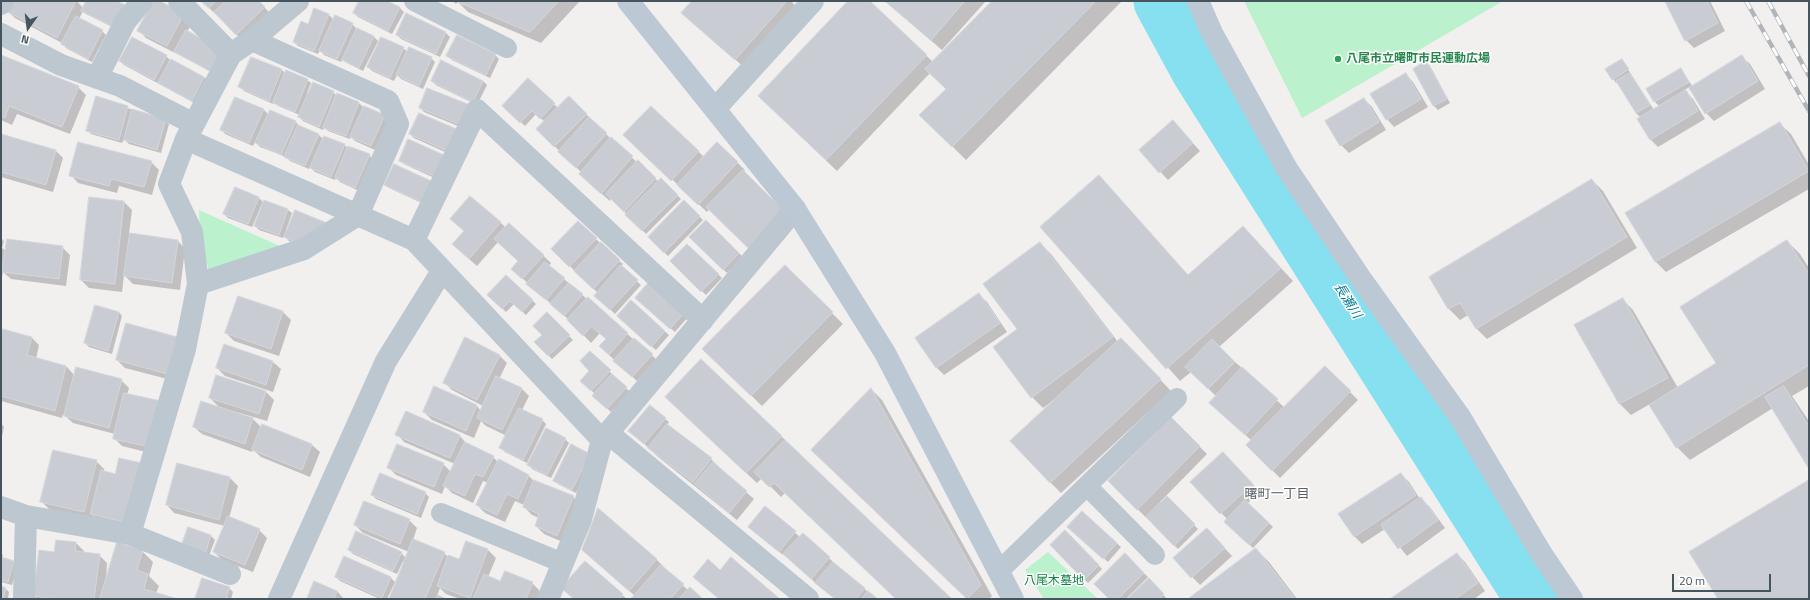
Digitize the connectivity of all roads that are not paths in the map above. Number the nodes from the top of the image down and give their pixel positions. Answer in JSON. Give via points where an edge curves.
{"nodes":[{"id":1,"x":2,"y":1,"type":"edge"},
{"id":2,"x":142,"y":1,"type":"edge"},
{"id":3,"x":179,"y":1,"type":"edge"},
{"id":4,"x":298,"y":1,"type":"edge"},
{"id":5,"x":414,"y":1,"type":"edge"},
{"id":6,"x":628,"y":1,"type":"edge"},
{"id":7,"x":813,"y":1,"type":"edge"},
{"id":8,"x":1198,"y":1,"type":"edge"},
{"id":9,"x":1,"y":4,"type":"edge"},
{"id":10,"x":1,"y":34,"type":"edge"},
{"id":11,"x":252,"y":40,"type":"junction"},
{"id":12,"x":507,"y":48,"type":"dead end"},
{"id":13,"x":231,"y":54,"type":"junction"},
{"id":14,"x":96,"y":78,"type":"junction"},
{"id":15,"x":715,"y":109,"type":"junction"},
{"id":16,"x":190,"y":132,"type":"junction"},
{"id":17,"x":795,"y":209,"type":"junction"},
{"id":18,"x":358,"y":215,"type":"junction"},
{"id":19,"x":414,"y":240,"type":"junction"},
{"id":20,"x":442,"y":271,"type":"junction"},
{"id":21,"x":198,"y":284,"type":"junction"},
{"id":22,"x":703,"y":320,"type":"junction"},
{"id":23,"x":1177,"y":398,"type":"dead end"},
{"id":24,"x":605,"y":437,"type":"junction"},
{"id":25,"x":1087,"y":486,"type":"junction"},
{"id":26,"x":1,"y":507,"type":"edge"},
{"id":27,"x":441,"y":513,"type":"dead end"},
{"id":28,"x":26,"y":516,"type":"junction"},
{"id":29,"x":130,"y":534,"type":"junction"},
{"id":30,"x":1155,"y":555,"type":"dead end"},
{"id":31,"x":563,"y":563,"type":"junction"},
{"id":32,"x":999,"y":572,"type":"junction"},
{"id":33,"x":230,"y":574,"type":"dead end"},
{"id":34,"x":24,"y":599,"type":"edge"},
{"id":35,"x":279,"y":599,"type":"edge"},
{"id":36,"x":548,"y":599,"type":"edge"},
{"id":37,"x":808,"y":599,"type":"edge"},
{"id":38,"x":1013,"y":599,"type":"edge"},
{"id":39,"x":1572,"y":599,"type":"edge"}],
"edges":[{"from":1,"to":9,"type":"street"},
{"from":2,"to":14,"type":"street","via":[[125,22]]},
{"from":3,"to":13,"type":"street"},
{"from":4,"to":11,"type":"street"},
{"from":5,"to":12,"type":"lane"},
{"from":6,"to":15,"type":"street"},
{"from":7,"to":15,"type":"street"},
{"from":8,"to":39,"type":"street","via":[[1212,33],[1287,169],[1361,279],[1460,417]]},
{"from":10,"to":14,"type":"street","via":[[61,65]]},
{"from":11,"to":13,"type":"street"},
{"from":11,"to":18,"type":"street","via":[[388,101],[398,124]]},
{"from":13,"to":16,"type":"street"},
{"from":14,"to":16,"type":"street","via":[[120,86]]},
{"from":15,"to":17,"type":"street"},
{"from":16,"to":18,"type":"street"},
{"from":16,"to":21,"type":"street","via":[[169,184],[192,232]]},
{"from":17,"to":22,"type":"street"},
{"from":17,"to":32,"type":"street","via":[[885,353]]},
{"from":18,"to":19,"type":"street"},
{"from":18,"to":21,"type":"street","via":[[304,249]]},
{"from":19,"to":20,"type":"street"},
{"from":19,"to":22,"type":"street","via":[[477,110]]},
{"from":20,"to":24,"type":"street"},
{"from":20,"to":35,"type":"street","via":[[386,361]]},
{"from":21,"to":29,"type":"street","via":[[185,349]]},
{"from":22,"to":24,"type":"street"},
{"from":23,"to":25,"type":"lane"},
{"from":24,"to":31,"type":"street","via":[[581,519]]},
{"from":24,"to":37,"type":"street"},
{"from":25,"to":30,"type":"lane"},
{"from":25,"to":32,"type":"lane"},
{"from":26,"to":28,"type":"street"},
{"from":27,"to":31,"type":"lane"},
{"from":28,"to":29,"type":"street"},
{"from":28,"to":34,"type":"street"},
{"from":29,"to":33,"type":"street"},
{"from":31,"to":36,"type":"street"},
{"from":32,"to":38,"type":"street"}]}
